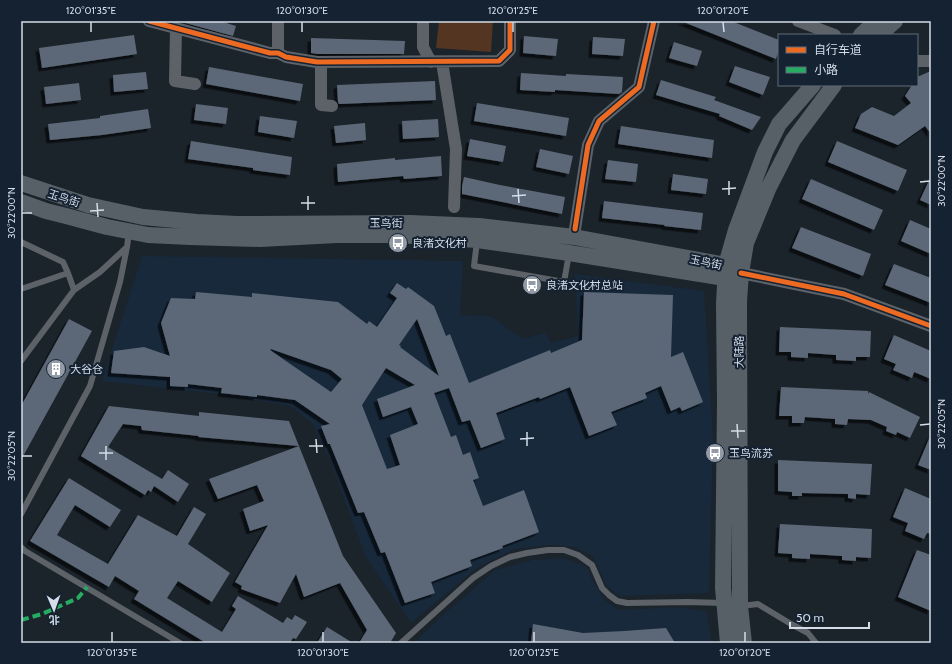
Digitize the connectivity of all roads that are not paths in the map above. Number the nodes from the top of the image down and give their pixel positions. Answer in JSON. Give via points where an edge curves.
{"nodes":[{"id":1,"x":149,"y":21,"type":"edge"},
{"id":2,"x":278,"y":21,"type":"edge"},
{"id":3,"x":423,"y":21,"type":"edge"},
{"id":4,"x":510,"y":21,"type":"edge"},
{"id":5,"x":654,"y":21,"type":"edge"},
{"id":6,"x":798,"y":21,"type":"edge"},
{"id":7,"x":876,"y":21,"type":"edge"},
{"id":8,"x":895,"y":21,"type":"edge"},
{"id":9,"x":176,"y":28,"type":"junction"},
{"id":10,"x":832,"y":34,"type":"edge"},
{"id":11,"x":862,"y":34,"type":"edge"},
{"id":12,"x":880,"y":34,"type":"edge"},
{"id":13,"x":278,"y":53,"type":"junction"},
{"id":14,"x":918,"y":61,"type":"edge"},
{"id":15,"x":931,"y":61,"type":"edge"},
{"id":16,"x":321,"y":62,"type":"junction"},
{"id":17,"x":437,"y":62,"type":"junction"},
{"id":18,"x":195,"y":84,"type":"dead end"},
{"id":19,"x":812,"y":86,"type":"edge"},
{"id":20,"x":833,"y":86,"type":"edge"},
{"id":21,"x":332,"y":106,"type":"dead end"},
{"id":22,"x":21,"y":183,"type":"edge"},
{"id":23,"x":21,"y":202,"type":"edge"},
{"id":24,"x":454,"y":207,"type":"dead end"},
{"id":25,"x":131,"y":223,"type":"junction"},
{"id":26,"x":575,"y":229,"type":"dead end"},
{"id":27,"x":478,"y":233,"type":"junction"},
{"id":28,"x":21,"y":242,"type":"edge"},
{"id":29,"x":127,"y":247,"type":"junction"},
{"id":30,"x":569,"y":253,"type":"junction"},
{"id":31,"x":725,"y":272,"type":"junction"},
{"id":32,"x":68,"y":273,"type":"junction"},
{"id":33,"x":741,"y":273,"type":"junction"},
{"id":34,"x":21,"y":289,"type":"edge"},
{"id":35,"x":74,"y":290,"type":"junction"},
{"id":36,"x":931,"y":326,"type":"edge"},
{"id":37,"x":21,"y":361,"type":"edge"},
{"id":38,"x":21,"y":514,"type":"edge"},
{"id":39,"x":21,"y":547,"type":"edge"},
{"id":40,"x":732,"y":604,"type":"junction"},
{"id":41,"x":180,"y":643,"type":"edge"},
{"id":42,"x":401,"y":643,"type":"edge"},
{"id":43,"x":728,"y":643,"type":"edge"},
{"id":44,"x":744,"y":643,"type":"edge"},
{"id":45,"x":816,"y":643,"type":"edge"}],
"edges":[{"from":1,"to":9,"type":"street"},
{"from":2,"to":13,"type":"street"},
{"from":3,"to":17,"type":"street","via":[[423,47]]},
{"from":4,"to":17,"type":"street","via":[[510,50],[499,61]]},
{"from":5,"to":26,"type":"street","via":[[639,87],[599,121],[588,145]]},
{"from":6,"to":10,"type":"street"},
{"from":7,"to":11,"type":"main road"},
{"from":8,"to":12,"type":"main road"},
{"from":9,"to":13,"type":"street"},
{"from":9,"to":18,"type":"street","via":[[175,82]]},
{"from":13,"to":16,"type":"street","via":[[286,57]]},
{"from":14,"to":15,"type":"street"},
{"from":16,"to":17,"type":"street"},
{"from":16,"to":21,"type":"street","via":[[321,105]]},
{"from":17,"to":24,"type":"street","via":[[456,149]]},
{"from":19,"to":31,"type":"main road","name":"大陆路","via":[[779,124],[765,152],[736,230]]},
{"from":20,"to":33,"type":"main road","name":"大陆路","via":[[793,140],[769,187],[746,243]]},
{"from":22,"to":25,"type":"main road","name":"玉鸟街","via":[[88,205]]},
{"from":23,"to":25,"type":"main road","name":"玉鸟街","via":[[66,216]]},
{"from":25,"to":27,"type":"main road","name":"玉鸟街","via":[[143,217],[237,224],[410,223]]},
{"from":25,"to":29,"type":"lane"},
{"from":27,"to":30,"type":"main road","name":"玉鸟街"},
{"from":27,"to":30,"type":"lane","via":[[474,266],[564,282]]},
{"from":27,"to":31,"type":"main road","name":"玉鸟街","via":[[574,237]]},
{"from":28,"to":32,"type":"lane","via":[[63,262]]},
{"from":29,"to":35,"type":"lane","via":[[100,272]]},
{"from":29,"to":38,"type":"lane","via":[[120,282],[90,386]]},
{"from":30,"to":31,"type":"main road","name":"玉鸟街"},
{"from":31,"to":33,"type":"main road","name":"玉鸟街"},
{"from":31,"to":40,"type":"main road","name":"大陆路","via":[[723,588]]},
{"from":32,"to":34,"type":"lane"},
{"from":32,"to":35,"type":"lane"},
{"from":33,"to":36,"type":"street","via":[[844,294]]},
{"from":33,"to":40,"type":"main road","name":"大陆路"},
{"from":35,"to":37,"type":"lane"},
{"from":39,"to":41,"type":"lane"},
{"from":40,"to":42,"type":"lane","via":[[617,601],[602,588],[592,565],[578,555],[564,550],[548,550],[510,557],[491,566],[473,578]]},
{"from":40,"to":43,"type":"main road","name":"大陆路"},
{"from":40,"to":44,"type":"main road","name":"大陆路"},
{"from":40,"to":45,"type":"lane","via":[[758,604],[808,633]]}]}
